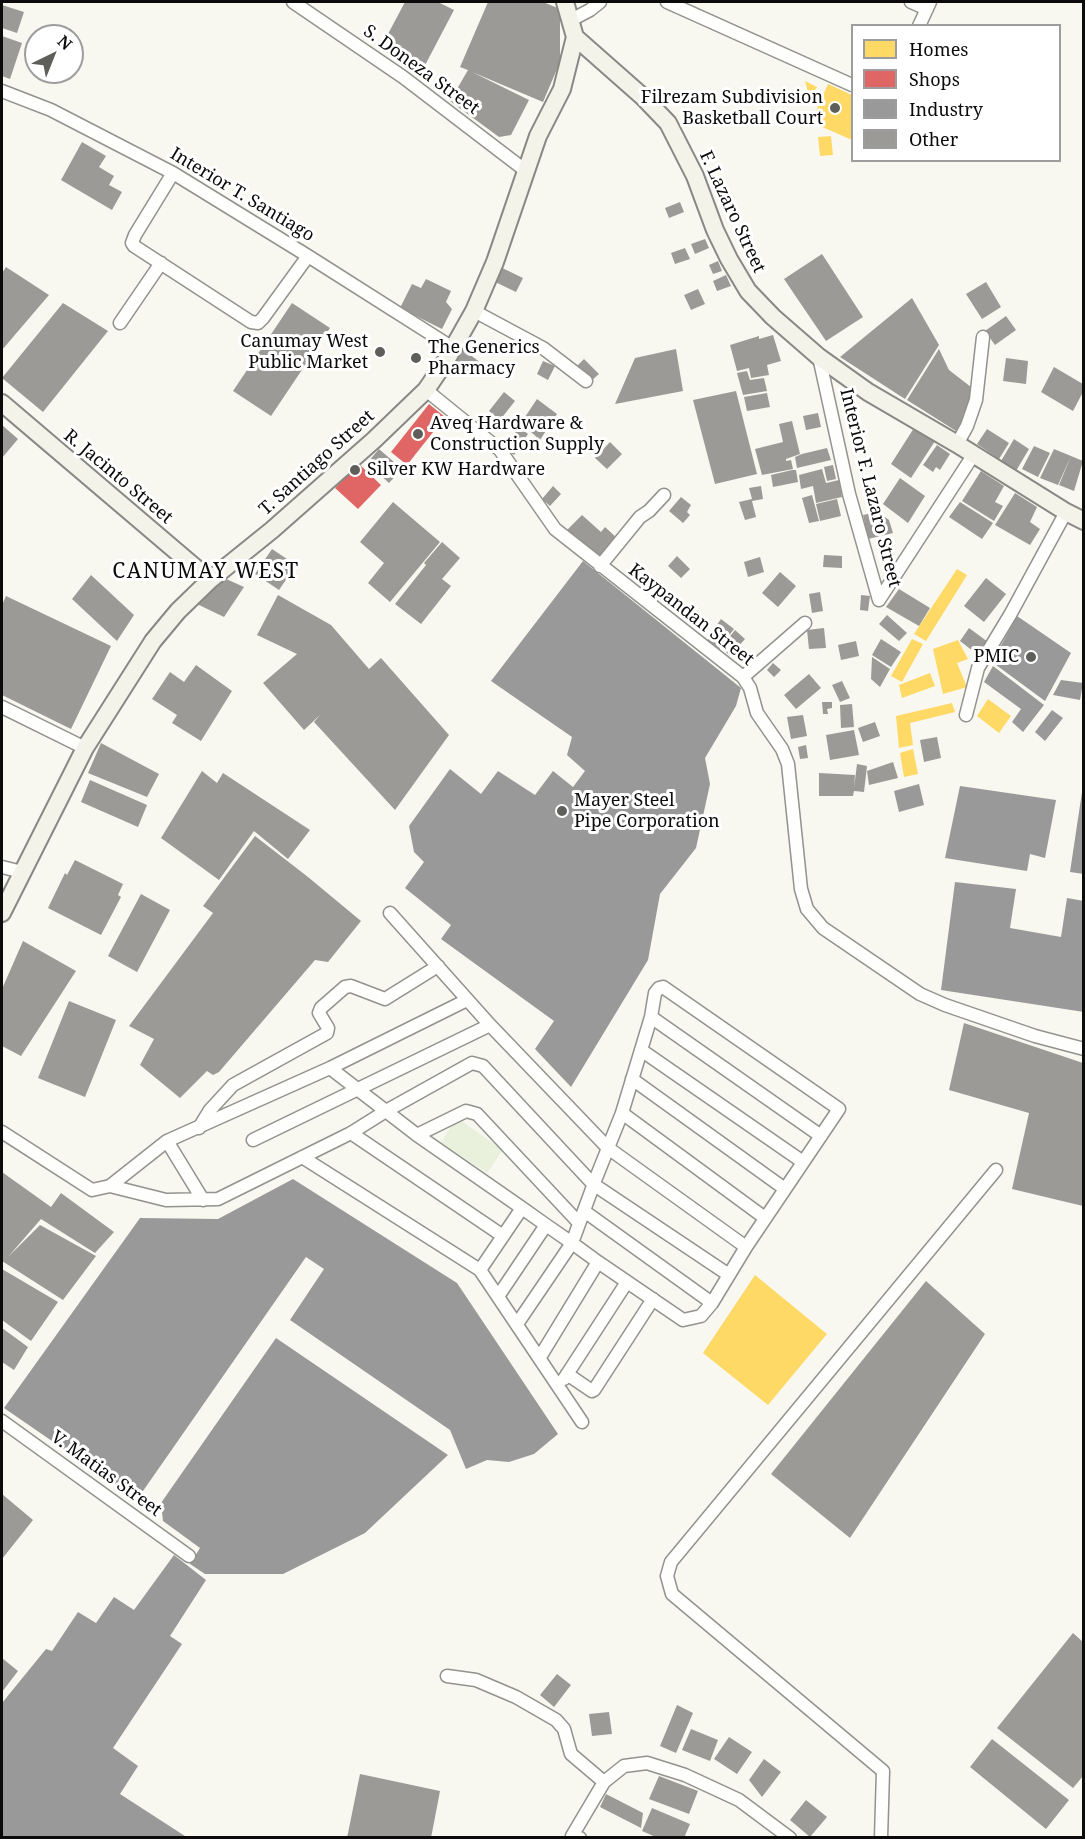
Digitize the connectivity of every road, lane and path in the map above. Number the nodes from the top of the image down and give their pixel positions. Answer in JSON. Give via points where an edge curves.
{"nodes":[{"id":1,"x":293,"y":2,"type":"edge"},
{"id":2,"x":565,"y":2,"type":"edge"},
{"id":3,"x":600,"y":2,"type":"edge"},
{"id":4,"x":667,"y":2,"type":"edge"},
{"id":5,"x":911,"y":2,"type":"edge"},
{"id":6,"x":928,"y":5,"type":"edge"},
{"id":7,"x":920,"y":24,"type":"edge"},
{"id":8,"x":572,"y":29,"type":"junction"},
{"id":9,"x":851,"y":85,"type":"edge"},
{"id":10,"x":2,"y":91,"type":"edge"},
{"id":11,"x":526,"y":171,"type":"junction"},
{"id":12,"x":172,"y":173,"type":"junction"},
{"id":13,"x":308,"y":256,"type":"junction"},
{"id":14,"x":161,"y":263,"type":"junction"},
{"id":15,"x":474,"y":311,"type":"junction"},
{"id":16,"x":120,"y":323,"type":"dead end"},
{"id":17,"x":983,"y":338,"type":"dead end"},
{"id":18,"x":453,"y":348,"type":"junction"},
{"id":19,"x":819,"y":357,"type":"junction"},
{"id":20,"x":585,"y":381,"type":"dead end"},
{"id":21,"x":426,"y":390,"type":"junction"},
{"id":22,"x":2,"y":403,"type":"edge"},
{"id":23,"x":957,"y":444,"type":"junction"},
{"id":24,"x":974,"y":454,"type":"junction"},
{"id":25,"x":664,"y":495,"type":"dead end"},
{"id":26,"x":1066,"y":512,"type":"junction"},
{"id":27,"x":1083,"y":521,"type":"edge"},
{"id":28,"x":600,"y":566,"type":"junction"},
{"id":29,"x":210,"y":580,"type":"junction"},
{"id":30,"x":805,"y":623,"type":"dead end"},
{"id":31,"x":743,"y":677,"type":"junction"},
{"id":32,"x":2,"y":707,"type":"edge"},
{"id":33,"x":966,"y":715,"type":"dead end"},
{"id":34,"x":85,"y":748,"type":"junction"},
{"id":35,"x":2,"y":867,"type":"edge"},
{"id":36,"x":22,"y":873,"type":"junction"},
{"id":37,"x":2,"y":913,"type":"edge"},
{"id":38,"x":390,"y":914,"type":"dead end"},
{"id":39,"x":438,"y":966,"type":"junction"},
{"id":40,"x":467,"y":1000,"type":"junction"},
{"id":41,"x":651,"y":1017,"type":"junction"},
{"id":42,"x":490,"y":1025,"type":"junction"},
{"id":43,"x":641,"y":1050,"type":"junction"},
{"id":44,"x":1083,"y":1050,"type":"edge"},
{"id":45,"x":330,"y":1068,"type":"junction"},
{"id":46,"x":632,"y":1079,"type":"junction"},
{"id":47,"x":357,"y":1090,"type":"junction"},
{"id":48,"x":386,"y":1111,"type":"junction"},
{"id":49,"x":622,"y":1113,"type":"junction"},
{"id":50,"x":199,"y":1128,"type":"junction"},
{"id":51,"x":2,"y":1132,"type":"edge"},
{"id":52,"x":351,"y":1133,"type":"junction"},
{"id":53,"x":417,"y":1135,"type":"junction"},
{"id":54,"x":821,"y":1136,"type":"junction"},
{"id":55,"x":253,"y":1140,"type":"dead end"},
{"id":56,"x":167,"y":1141,"type":"junction"},
{"id":57,"x":608,"y":1148,"type":"junction"},
{"id":58,"x":302,"y":1157,"type":"junction"},
{"id":59,"x":803,"y":1162,"type":"junction"},
{"id":60,"x":996,"y":1170,"type":"dead end"},
{"id":61,"x":593,"y":1184,"type":"junction"},
{"id":62,"x":110,"y":1186,"type":"junction"},
{"id":63,"x":785,"y":1189,"type":"junction"},
{"id":64,"x":203,"y":1200,"type":"junction"},
{"id":65,"x":522,"y":1208,"type":"junction"},
{"id":66,"x":582,"y":1217,"type":"junction"},
{"id":67,"x":765,"y":1218,"type":"junction"},
{"id":68,"x":546,"y":1225,"type":"junction"},
{"id":69,"x":503,"y":1236,"type":"junction"},
{"id":70,"x":572,"y":1243,"type":"junction"},
{"id":71,"x":746,"y":1247,"type":"junction"},
{"id":72,"x":598,"y":1262,"type":"junction"},
{"id":73,"x":480,"y":1270,"type":"junction"},
{"id":74,"x":729,"y":1275,"type":"junction"},
{"id":75,"x":627,"y":1282,"type":"junction"},
{"id":76,"x":499,"y":1295,"type":"junction"},
{"id":77,"x":653,"y":1299,"type":"junction"},
{"id":78,"x":712,"y":1303,"type":"junction"},
{"id":79,"x":518,"y":1324,"type":"junction"},
{"id":80,"x":540,"y":1357,"type":"junction"},
{"id":81,"x":567,"y":1374,"type":"junction"},
{"id":82,"x":559,"y":1386,"type":"junction"},
{"id":83,"x":2,"y":1421,"type":"edge"},
{"id":84,"x":582,"y":1422,"type":"dead end"},
{"id":85,"x":189,"y":1556,"type":"dead end"},
{"id":86,"x":447,"y":1676,"type":"dead end"},
{"id":87,"x":604,"y":1782,"type":"junction"},
{"id":88,"x":576,"y":1837,"type":"edge"},
{"id":89,"x":790,"y":1838,"type":"edge"},
{"id":90,"x":881,"y":1838,"type":"edge"}],
"edges":[{"from":1,"to":11,"type":"street","name":"S. Doneza Street","via":[[403,77]]},
{"from":2,"to":8,"type":"main road","name":"T. Santiago Street"},
{"from":3,"to":8,"type":"street"},
{"from":4,"to":9,"type":"street"},
{"from":5,"to":6,"type":"street"},
{"from":6,"to":7,"type":"street"},
{"from":8,"to":11,"type":"main road","name":"T. Santiago Street","via":[[562,89],[538,136]]},
{"from":8,"to":19,"type":"main road","name":"F. Lazaro Street","via":[[668,123],[695,176],[715,230],[748,291]]},
{"from":10,"to":12,"type":"street","name":"Interior T. Santiago","via":[[51,110]]},
{"from":11,"to":15,"type":"main road","name":"T. Santiago Street"},
{"from":12,"to":13,"type":"street","name":"Interior T. Santiago"},
{"from":12,"to":14,"type":"street","via":[[132,240],[134,246]]},
{"from":13,"to":14,"type":"street","via":[[258,323]]},
{"from":13,"to":18,"type":"street","name":"Interior T. Santiago"},
{"from":14,"to":16,"type":"street"},
{"from":15,"to":18,"type":"main road","name":"T. Santiago Street"},
{"from":15,"to":20,"type":"street","via":[[543,348]]},
{"from":17,"to":23,"type":"street","via":[[976,400]]},
{"from":18,"to":21,"type":"main road","name":"T. Santiago Street"},
{"from":19,"to":23,"type":"main road","name":"F. Lazaro Street","via":[[868,392]]},
{"from":19,"to":24,"type":"street","name":"Interior F. Lazaro Street","via":[[849,494],[879,600]]},
{"from":21,"to":28,"type":"street","name":"Kaypandan Street","via":[[500,450],[555,529]]},
{"from":21,"to":29,"type":"main road","name":"T. Santiago Street","via":[[272,530]]},
{"from":22,"to":29,"type":"main road","name":"R. Jacinto Street"},
{"from":23,"to":24,"type":"main road","name":"F. Lazaro Street"},
{"from":24,"to":26,"type":"main road","name":"F. Lazaro Street"},
{"from":25,"to":28,"type":"street","via":[[640,517]]},
{"from":26,"to":27,"type":"main road","name":"F. Lazaro Street"},
{"from":26,"to":33,"type":"street","via":[[978,668]]},
{"from":28,"to":31,"type":"street","name":"Kaypandan Street"},
{"from":29,"to":34,"type":"main road","name":"T. Santiago Street","via":[[153,641]]},
{"from":30,"to":31,"type":"street"},
{"from":31,"to":44,"type":"street","name":"Kaypandan Street","via":[[757,713],[788,764],[801,889],[807,909],[823,928],[921,994]]},
{"from":32,"to":34,"type":"street"},
{"from":34,"to":36,"type":"main road","name":"T. Santiago Street"},
{"from":35,"to":36,"type":"street"},
{"from":36,"to":37,"type":"main road","name":"T. Santiago Street"},
{"from":38,"to":39,"type":"street"},
{"from":39,"to":40,"type":"street"},
{"from":39,"to":50,"type":"street","via":[[386,999],[345,987],[319,1013],[327,1033],[233,1085]]},
{"from":40,"to":42,"type":"street"},
{"from":40,"to":45,"type":"street"},
{"from":41,"to":43,"type":"street"},
{"from":41,"to":54,"type":"street"},
{"from":41,"to":54,"type":"street","via":[[655,993],[663,987],[839,1109]]},
{"from":42,"to":47,"type":"street"},
{"from":42,"to":57,"type":"street"},
{"from":43,"to":46,"type":"street"},
{"from":43,"to":59,"type":"street"},
{"from":45,"to":47,"type":"street"},
{"from":45,"to":50,"type":"street"},
{"from":46,"to":49,"type":"street"},
{"from":46,"to":63,"type":"street"},
{"from":47,"to":48,"type":"street"},
{"from":47,"to":55,"type":"street"},
{"from":48,"to":52,"type":"street"},
{"from":48,"to":53,"type":"street"},
{"from":48,"to":61,"type":"street","via":[[472,1063],[483,1066]]},
{"from":49,"to":57,"type":"street"},
{"from":49,"to":67,"type":"street"},
{"from":50,"to":56,"type":"street"},
{"from":51,"to":62,"type":"street","via":[[92,1190]]},
{"from":52,"to":58,"type":"street"},
{"from":52,"to":69,"type":"street"},
{"from":53,"to":65,"type":"street"},
{"from":53,"to":66,"type":"street","via":[[466,1111],[477,1114]]},
{"from":54,"to":59,"type":"street"},
{"from":56,"to":62,"type":"street"},
{"from":56,"to":64,"type":"street"},
{"from":57,"to":61,"type":"street"},
{"from":57,"to":71,"type":"street"},
{"from":58,"to":64,"type":"street","via":[[218,1199]]},
{"from":58,"to":73,"type":"street"},
{"from":59,"to":63,"type":"street"},
{"from":60,"to":90,"type":"street","via":[[678,1553],[667,1576],[672,1594],[883,1771]]},
{"from":61,"to":66,"type":"street"},
{"from":61,"to":74,"type":"street"},
{"from":62,"to":64,"type":"street","via":[[166,1200]]},
{"from":63,"to":67,"type":"street"},
{"from":65,"to":68,"type":"street"},
{"from":65,"to":69,"type":"street"},
{"from":66,"to":70,"type":"street"},
{"from":66,"to":78,"type":"street"},
{"from":67,"to":71,"type":"street"},
{"from":68,"to":70,"type":"street"},
{"from":68,"to":76,"type":"street"},
{"from":69,"to":73,"type":"street"},
{"from":70,"to":72,"type":"street"},
{"from":70,"to":79,"type":"street"},
{"from":71,"to":74,"type":"street"},
{"from":72,"to":75,"type":"street"},
{"from":72,"to":80,"type":"street"},
{"from":73,"to":76,"type":"street"},
{"from":74,"to":78,"type":"street"},
{"from":75,"to":77,"type":"street"},
{"from":75,"to":81,"type":"street"},
{"from":76,"to":79,"type":"street"},
{"from":77,"to":78,"type":"street","via":[[683,1320],[701,1316]]},
{"from":77,"to":81,"type":"street","via":[[594,1390]]},
{"from":79,"to":80,"type":"street"},
{"from":80,"to":82,"type":"street"},
{"from":81,"to":82,"type":"street"},
{"from":82,"to":84,"type":"street"},
{"from":83,"to":85,"type":"street","name":"V. Matias Street"},
{"from":86,"to":87,"type":"street","via":[[486,1684],[556,1720],[564,1729],[571,1754]]},
{"from":87,"to":88,"type":"street"},
{"from":87,"to":89,"type":"street","via":[[624,1766],[646,1763],[685,1775],[738,1800]]}]}
